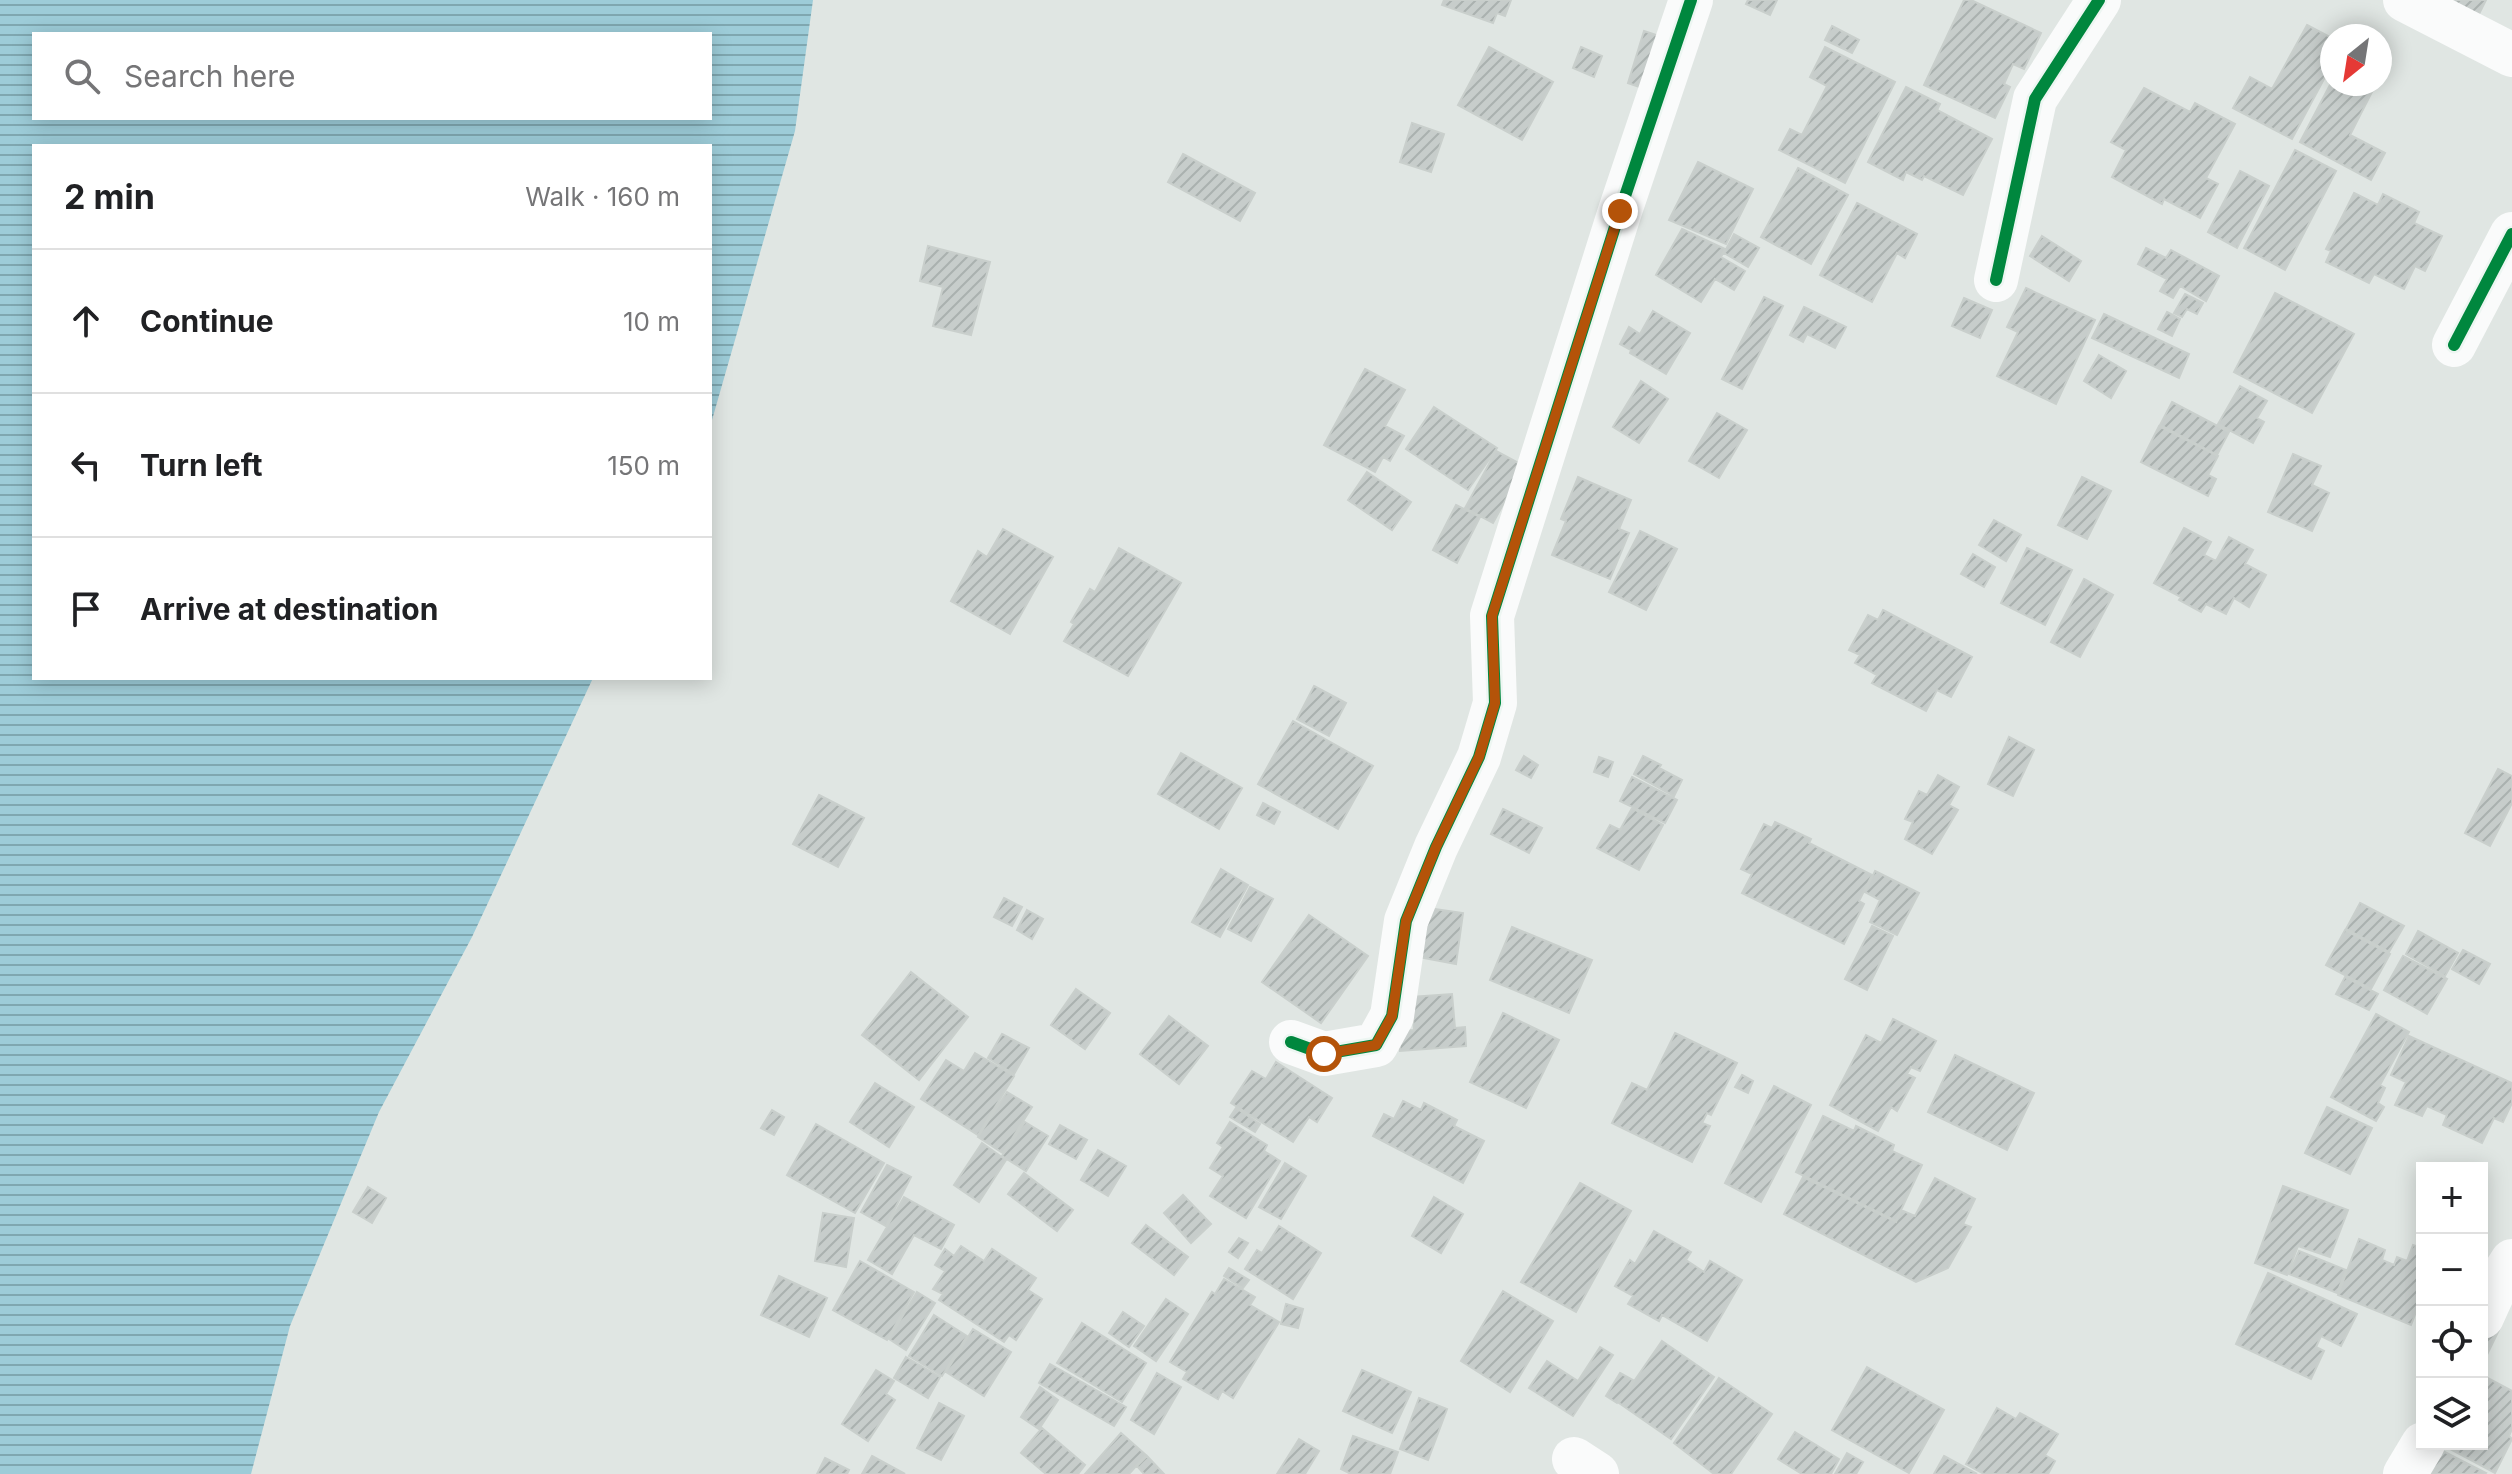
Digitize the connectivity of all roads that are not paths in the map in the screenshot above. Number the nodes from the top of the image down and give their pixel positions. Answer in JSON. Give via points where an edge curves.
{"nodes":[{"id":1,"x":1691,"y":0,"type":"edge"},
{"id":2,"x":2099,"y":0,"type":"edge"},
{"id":3,"x":2405,"y":0,"type":"edge"},
{"id":4,"x":2512,"y":55,"type":"edge"},
{"id":5,"x":2512,"y":234,"type":"edge"},
{"id":6,"x":1996,"y":280,"type":"dead end"},
{"id":7,"x":2454,"y":345,"type":"dead end"},
{"id":8,"x":1291,"y":1042,"type":"dead end"},
{"id":9,"x":2512,"y":1261,"type":"edge"},
{"id":10,"x":2487,"y":1306,"type":"edge"},
{"id":11,"x":2419,"y":1450,"type":"edge"},
{"id":12,"x":2405,"y":1474,"type":"edge"}],
"edges":[{"from":1,"to":8,"type":"street","via":[[1492,616],[1495,703],[1479,757],[1406,921],[1392,1016],[1376,1045],[1324,1054]]},
{"from":2,"to":6,"type":"street","via":[[2035,99]]},
{"from":3,"to":4,"type":"street"},
{"from":5,"to":7,"type":"street"},
{"from":9,"to":10,"type":"street"},
{"from":11,"to":12,"type":"street"}]}
